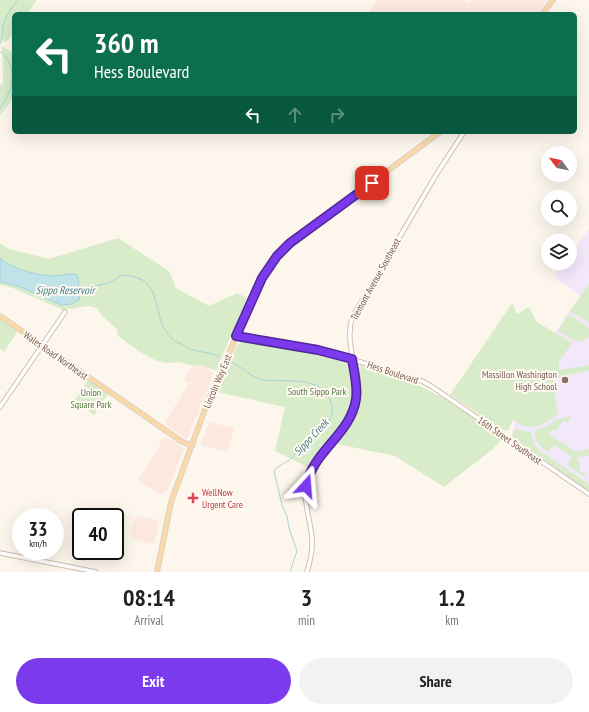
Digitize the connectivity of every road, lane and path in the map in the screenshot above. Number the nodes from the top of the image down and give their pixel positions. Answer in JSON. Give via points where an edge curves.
{"nodes":[{"id":1,"x":553,"y":0,"type":"edge"},
{"id":2,"x":544,"y":12,"type":"edge"},
{"id":3,"x":437,"y":134,"type":"edge"},
{"id":4,"x":463,"y":134,"type":"edge"},
{"id":5,"x":65,"y":312,"type":"dead end"},
{"id":6,"x":0,"y":316,"type":"edge"},
{"id":7,"x":236,"y":336,"type":"junction"},
{"id":8,"x":43,"y":346,"type":"junction"},
{"id":9,"x":352,"y":359,"type":"junction"},
{"id":10,"x":432,"y":386,"type":"joint"},
{"id":11,"x":0,"y":407,"type":"edge"},
{"id":12,"x":192,"y":446,"type":"junction"},
{"id":13,"x":589,"y":494,"type":"edge"},
{"id":14,"x":0,"y":553,"type":"edge"},
{"id":15,"x":96,"y":572,"type":"edge"},
{"id":16,"x":157,"y":572,"type":"edge"},
{"id":17,"x":307,"y":572,"type":"edge"}],
"edges":[{"from":1,"to":2,"type":"main road"},
{"from":3,"to":7,"type":"main road","name":"Lincoln Way East","via":[[281,251],[262,278]]},
{"from":4,"to":9,"type":"street","name":"Tremont Avenue Southeast","via":[[353,315],[349,330]]},
{"from":5,"to":8,"type":"street"},
{"from":6,"to":8,"type":"main road","name":"Wales Road Northeast"},
{"from":7,"to":9,"type":"street","name":"Hess Boulevard","via":[[318,350]]},
{"from":7,"to":12,"type":"main road","name":"Lincoln Way East"},
{"from":8,"to":11,"type":"street"},
{"from":8,"to":12,"type":"main road","name":"Wales Road Northeast"},
{"from":9,"to":10,"type":"street","name":"Hess Boulevard"},
{"from":9,"to":17,"type":"street","name":"Tremont Avenue Southeast","via":[[357,392],[353,411],[341,432],[316,462],[307,482],[306,500],[312,542]]},
{"from":10,"to":13,"type":"street","name":"16th Street Southeast"},
{"from":12,"to":16,"type":"main road","name":"Lincoln Way East","via":[[172,502]]},
{"from":14,"to":15,"type":"street"}]}
